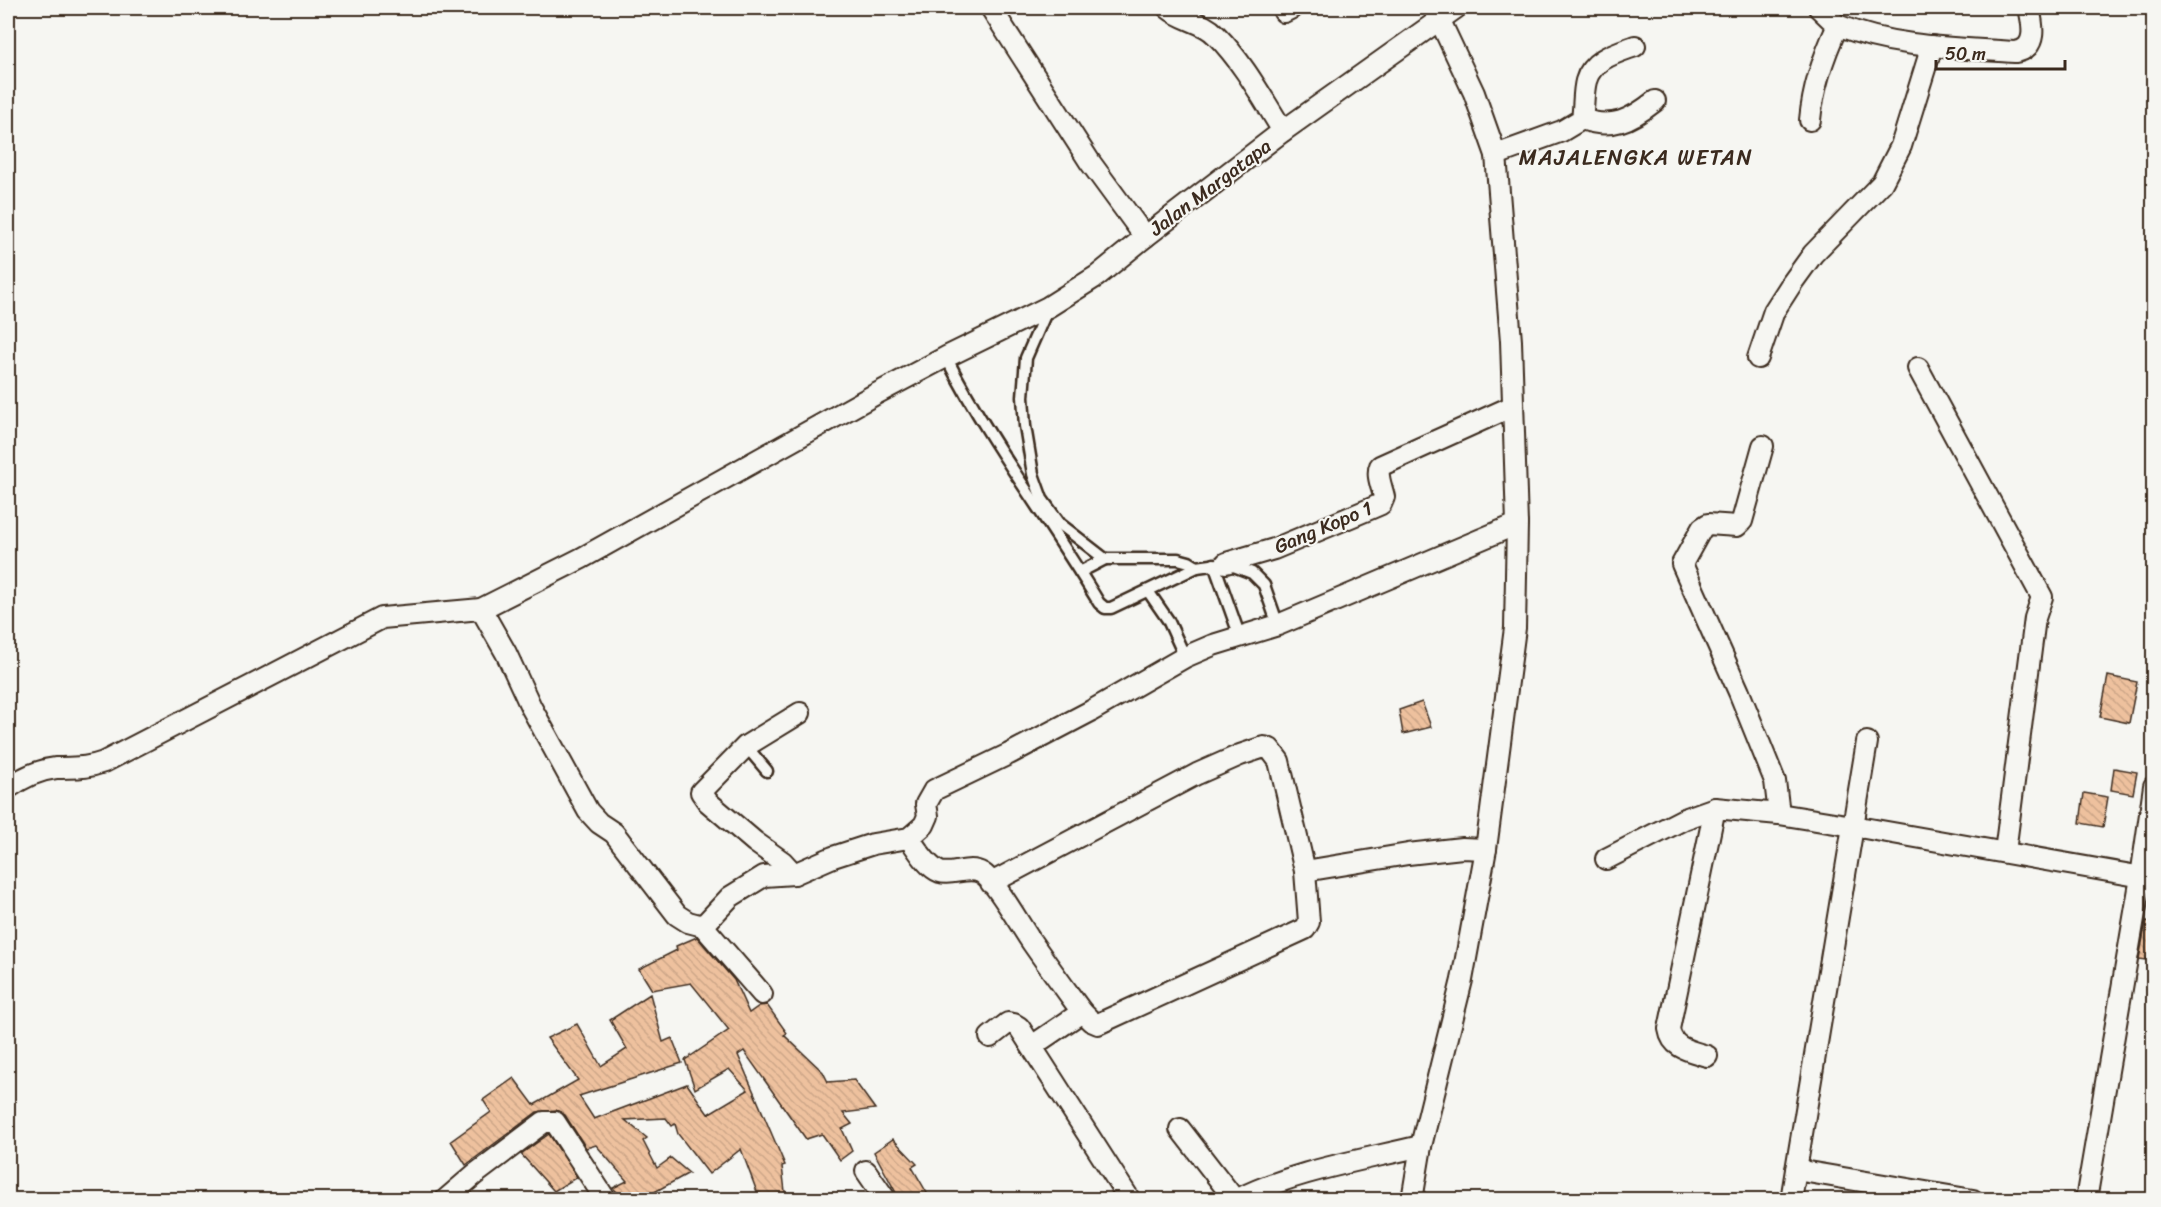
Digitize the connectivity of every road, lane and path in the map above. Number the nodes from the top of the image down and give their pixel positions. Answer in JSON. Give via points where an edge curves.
{"nodes":[{"id":1,"x":991,"y":8,"type":"edge"},
{"id":2,"x":1168,"y":8,"type":"edge"},
{"id":3,"x":1819,"y":8,"type":"edge"},
{"id":4,"x":2029,"y":8,"type":"edge"},
{"id":5,"x":1444,"y":11,"type":"edge"},
{"id":6,"x":1838,"y":25,"type":"junction"},
{"id":7,"x":1635,"y":46,"type":"dead end"},
{"id":8,"x":1932,"y":46,"type":"junction"},
{"id":9,"x":1655,"y":101,"type":"dead end"},
{"id":10,"x":1582,"y":119,"type":"junction"},
{"id":11,"x":1810,"y":120,"type":"dead end"},
{"id":12,"x":1283,"y":131,"type":"junction"},
{"id":13,"x":1496,"y":155,"type":"junction"},
{"id":14,"x":1145,"y":237,"type":"junction"},
{"id":15,"x":1048,"y":307,"type":"junction"},
{"id":16,"x":946,"y":357,"type":"junction"},
{"id":17,"x":1758,"y":358,"type":"dead end"},
{"id":18,"x":1918,"y":368,"type":"dead end"},
{"id":19,"x":1513,"y":406,"type":"junction"},
{"id":20,"x":1763,"y":446,"type":"dead end"},
{"id":21,"x":1517,"y":524,"type":"junction"},
{"id":22,"x":1105,"y":560,"type":"junction"},
{"id":23,"x":1220,"y":564,"type":"junction"},
{"id":24,"x":1197,"y":567,"type":"junction"},
{"id":25,"x":1080,"y":572,"type":"junction"},
{"id":26,"x":1148,"y":591,"type":"junction"},
{"id":27,"x":481,"y":609,"type":"junction"},
{"id":28,"x":1278,"y":625,"type":"junction"},
{"id":29,"x":1240,"y":637,"type":"junction"},
{"id":30,"x":1185,"y":657,"type":"junction"},
{"id":31,"x":800,"y":713,"type":"dead end"},
{"id":32,"x":1867,"y":742,"type":"dead end"},
{"id":33,"x":746,"y":746,"type":"junction"},
{"id":34,"x":767,"y":771,"type":"dead end"},
{"id":35,"x":2154,"y":786,"type":"edge"},
{"id":36,"x":8,"y":788,"type":"edge"},
{"id":37,"x":1715,"y":808,"type":"junction"},
{"id":38,"x":1779,"y":814,"type":"junction"},
{"id":39,"x":1853,"y":826,"type":"junction"},
{"id":40,"x":909,"y":838,"type":"junction"},
{"id":41,"x":1486,"y":849,"type":"junction"},
{"id":42,"x":2006,"y":852,"type":"junction"},
{"id":43,"x":1606,"y":860,"type":"dead end"},
{"id":44,"x":1305,"y":871,"type":"junction"},
{"id":45,"x":794,"y":874,"type":"junction"},
{"id":46,"x":2147,"y":878,"type":"edge"},
{"id":47,"x":991,"y":883,"type":"junction"},
{"id":48,"x":703,"y":926,"type":"junction"},
{"id":49,"x":762,"y":994,"type":"dead end"},
{"id":50,"x":1083,"y":1012,"type":"junction"},
{"id":51,"x":990,"y":1037,"type":"dead end"},
{"id":52,"x":1032,"y":1046,"type":"junction"},
{"id":53,"x":1707,"y":1056,"type":"dead end"},
{"id":54,"x":1180,"y":1129,"type":"dead end"},
{"id":55,"x":1421,"y":1146,"type":"junction"},
{"id":56,"x":1796,"y":1170,"type":"junction"},
{"id":57,"x":866,"y":1171,"type":"dead end"},
{"id":58,"x":445,"y":1200,"type":"edge"},
{"id":59,"x":606,"y":1200,"type":"edge"},
{"id":60,"x":886,"y":1200,"type":"edge"},
{"id":61,"x":1130,"y":1200,"type":"edge"},
{"id":62,"x":1235,"y":1200,"type":"edge"},
{"id":63,"x":1412,"y":1200,"type":"edge"},
{"id":64,"x":1791,"y":1200,"type":"edge"},
{"id":65,"x":1973,"y":1200,"type":"edge"},
{"id":66,"x":2086,"y":1200,"type":"edge"}],
"edges":[{"from":1,"to":14,"type":"street","name":"Jalan Margatapa","via":[[1090,162]]},
{"from":2,"to":12,"type":"street","via":[[1216,34]]},
{"from":3,"to":6,"type":"street"},
{"from":4,"to":8,"type":"street","via":[[2031,41],[2024,51]]},
{"from":5,"to":12,"type":"street","name":"Jalan Margatapa"},
{"from":5,"to":13,"type":"street"},
{"from":6,"to":8,"type":"street","via":[[1880,38]]},
{"from":6,"to":11,"type":"street","via":[[1825,53]]},
{"from":7,"to":10,"type":"street","via":[[1594,67],[1586,81]]},
{"from":8,"to":17,"type":"street","via":[[1901,146],[1882,183],[1813,254],[1792,283],[1774,310]]},
{"from":9,"to":10,"type":"street","via":[[1621,122],[1596,124]]},
{"from":10,"to":13,"type":"street","via":[[1562,131]]},
{"from":12,"to":14,"type":"street","name":"Jalan Margatapa"},
{"from":13,"to":19,"type":"street"},
{"from":14,"to":15,"type":"street","via":[[1097,276]]},
{"from":15,"to":16,"type":"street"},
{"from":15,"to":22,"type":"lane","via":[[1026,358],[1024,416],[1033,474],[1042,499],[1060,524]]},
{"from":16,"to":25,"type":"lane","via":[[1002,456]]},
{"from":16,"to":27,"type":"street","via":[[582,558]]},
{"from":18,"to":42,"type":"street","via":[[2042,597],[2035,618]]},
{"from":19,"to":21,"type":"street"},
{"from":19,"to":23,"type":"street","name":"Gang Kopo 1","via":[[1380,466],[1384,497],[1381,504],[1274,549]]},
{"from":20,"to":38,"type":"street","via":[[1742,521],[1737,526],[1708,524],[1702,528],[1682,564],[1775,781]]},
{"from":21,"to":28,"type":"street"},
{"from":21,"to":41,"type":"street","via":[[1515,628]]},
{"from":22,"to":24,"type":"lane","via":[[1178,559]]},
{"from":22,"to":25,"type":"lane"},
{"from":23,"to":24,"type":"lane"},
{"from":23,"to":28,"type":"lane","via":[[1252,573],[1264,585]]},
{"from":23,"to":29,"type":"lane"},
{"from":24,"to":26,"type":"lane"},
{"from":25,"to":26,"type":"lane","via":[[1105,608]]},
{"from":26,"to":30,"type":"lane","via":[[1168,620]]},
{"from":27,"to":36,"type":"street","via":[[382,618],[104,762],[86,768],[54,768]]},
{"from":27,"to":48,"type":"street","via":[[588,810],[614,833],[677,915]]},
{"from":28,"to":29,"type":"street"},
{"from":29,"to":30,"type":"street"},
{"from":30,"to":40,"type":"street","via":[[1091,711],[934,790],[926,804],[928,816],[924,825]]},
{"from":31,"to":33,"type":"street"},
{"from":32,"to":39,"type":"street"},
{"from":33,"to":34,"type":"lane"},
{"from":33,"to":45,"type":"street","via":[[703,789],[702,795]]},
{"from":35,"to":46,"type":"street"},
{"from":37,"to":38,"type":"street"},
{"from":37,"to":43,"type":"street","via":[[1684,819]]},
{"from":37,"to":53,"type":"street","via":[[1669,1029],[1680,1048]]},
{"from":38,"to":39,"type":"street"},
{"from":39,"to":42,"type":"street"},
{"from":39,"to":56,"type":"street"},
{"from":40,"to":45,"type":"street","via":[[873,844]]},
{"from":40,"to":47,"type":"street","via":[[939,872],[975,871]]},
{"from":41,"to":44,"type":"street","via":[[1408,854]]},
{"from":41,"to":55,"type":"street","via":[[1462,980]]},
{"from":42,"to":46,"type":"street"},
{"from":44,"to":47,"type":"street","via":[[1279,761],[1264,747],[1197,774]]},
{"from":44,"to":50,"type":"street","via":[[1309,922],[1305,929],[1103,1023],[1091,1021]]},
{"from":45,"to":48,"type":"street","via":[[764,876],[730,897]]},
{"from":46,"to":66,"type":"street"},
{"from":47,"to":50,"type":"street"},
{"from":48,"to":49,"type":"street"},
{"from":50,"to":52,"type":"street"},
{"from":51,"to":52,"type":"street","via":[[1008,1023],[1014,1024]]},
{"from":52,"to":61,"type":"street"},
{"from":54,"to":62,"type":"street"},
{"from":55,"to":62,"type":"street","via":[[1291,1177]]},
{"from":55,"to":63,"type":"street"},
{"from":56,"to":64,"type":"street"},
{"from":56,"to":65,"type":"street"},
{"from":57,"to":60,"type":"street"},
{"from":58,"to":59,"type":"street","via":[[550,1121],[555,1122]]}]}
